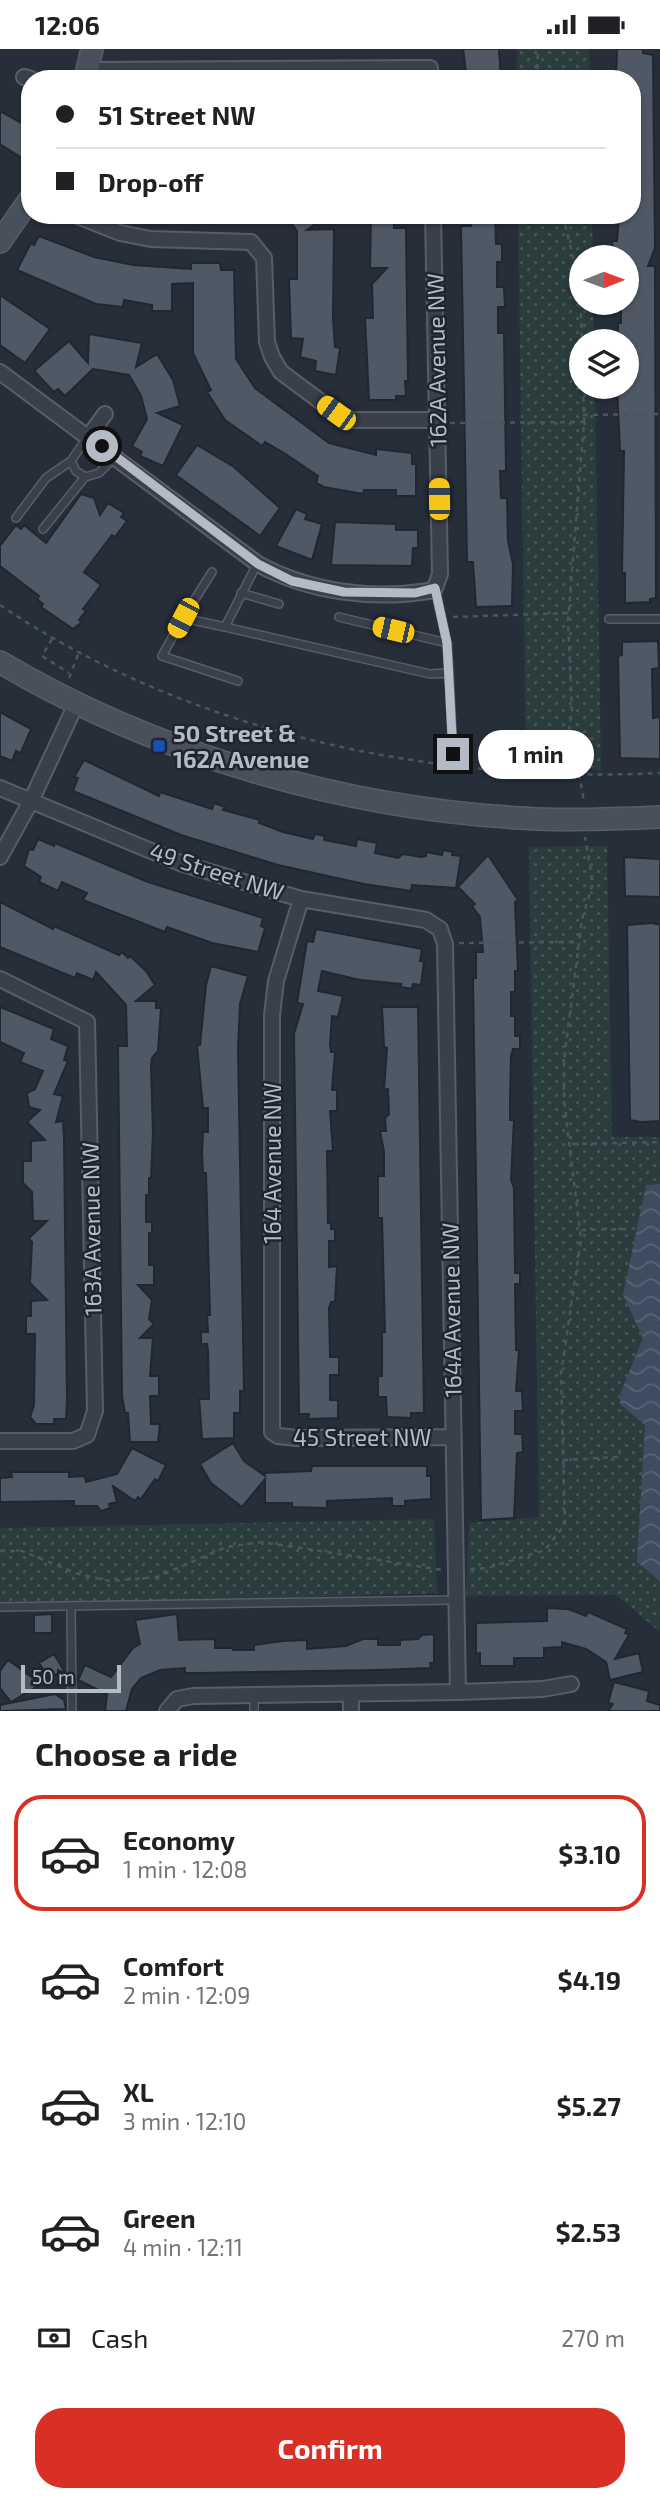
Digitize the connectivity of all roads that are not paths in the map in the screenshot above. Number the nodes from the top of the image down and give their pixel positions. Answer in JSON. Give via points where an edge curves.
{"nodes":[{"id":1,"x":89,"y":66,"type":"edge"},
{"id":2,"x":284,"y":70,"type":"edge"},
{"id":3,"x":21,"y":212,"type":"edge"},
{"id":4,"x":98,"y":224,"type":"edge"},
{"id":5,"x":433,"y":224,"type":"edge"},
{"id":6,"x":0,"y":241,"type":"edge"},
{"id":7,"x":0,"y":372,"type":"edge"},
{"id":8,"x":105,"y":414,"type":"dead end"},
{"id":9,"x":437,"y":422,"type":"junction"},
{"id":10,"x":89,"y":436,"type":"junction"},
{"id":11,"x":116,"y":457,"type":"junction"},
{"id":12,"x":71,"y":461,"type":"junction"},
{"id":13,"x":85,"y":477,"type":"junction"},
{"id":14,"x":16,"y":518,"type":"dead end"},
{"id":15,"x":43,"y":530,"type":"dead end"},
{"id":16,"x":258,"y":564,"type":"junction"},
{"id":17,"x":212,"y":572,"type":"dead end"},
{"id":18,"x":435,"y":588,"type":"junction"},
{"id":19,"x":240,"y":593,"type":"junction"},
{"id":20,"x":279,"y":604,"type":"dead end"},
{"id":21,"x":338,"y":617,"type":"dead end"},
{"id":22,"x":183,"y":618,"type":"junction"},
{"id":23,"x":609,"y":619,"type":"dead end"},
{"id":24,"x":660,"y":619,"type":"edge"},
{"id":25,"x":225,"y":627,"type":"junction"},
{"id":26,"x":447,"y":643,"type":"junction"},
{"id":27,"x":0,"y":648,"type":"edge"},
{"id":28,"x":0,"y":662,"type":"edge"},
{"id":29,"x":449,"y":673,"type":"junction"},
{"id":30,"x":238,"y":681,"type":"dead end"},
{"id":31,"x":77,"y":702,"type":"junction"},
{"id":32,"x":453,"y":754,"type":"dead end"},
{"id":33,"x":0,"y":788,"type":"edge"},
{"id":34,"x":31,"y":801,"type":"junction"},
{"id":35,"x":660,"y":817,"type":"edge"},
{"id":36,"x":0,"y":857,"type":"edge"},
{"id":37,"x":301,"y":899,"type":"junction"},
{"id":38,"x":440,"y":929,"type":"joint"},
{"id":39,"x":0,"y":978,"type":"edge"},
{"id":40,"x":272,"y":1432,"type":"joint"},
{"id":41,"x":453,"y":1437,"type":"junction"},
{"id":42,"x":0,"y":1441,"type":"edge"},
{"id":43,"x":456,"y":1599,"type":"junction"},
{"id":44,"x":71,"y":1606,"type":"junction"},
{"id":45,"x":0,"y":1607,"type":"edge"},
{"id":46,"x":571,"y":1684,"type":"dead end"},
{"id":47,"x":458,"y":1692,"type":"junction"},
{"id":48,"x":351,"y":1694,"type":"junction"},
{"id":49,"x":254,"y":1695,"type":"junction"},
{"id":50,"x":169,"y":1708,"type":"edge"},
{"id":51,"x":72,"y":1711,"type":"edge"},
{"id":52,"x":254,"y":1711,"type":"edge"},
{"id":53,"x":351,"y":1711,"type":"edge"}],
"edges":[{"from":1,"to":2,"type":"street"},
{"from":3,"to":6,"type":"main road"},
{"from":4,"to":9,"type":"street","via":[[151,239],[251,242],[264,258],[267,342],[281,372],[352,420]]},
{"from":5,"to":9,"type":"street","name":"162A Avenue NW"},
{"from":7,"to":10,"type":"street"},
{"from":8,"to":10,"type":"street"},
{"from":9,"to":18,"type":"street","name":"162A Avenue NW","via":[[440,573]]},
{"from":10,"to":11,"type":"street"},
{"from":10,"to":12,"type":"lane"},
{"from":11,"to":13,"type":"lane","via":[[99,473]]},
{"from":11,"to":16,"type":"street"},
{"from":12,"to":13,"type":"lane"},
{"from":12,"to":14,"type":"lane","via":[[46,478]]},
{"from":13,"to":15,"type":"lane"},
{"from":16,"to":18,"type":"street","via":[[292,581],[327,590],[415,593]]},
{"from":16,"to":19,"type":"lane"},
{"from":17,"to":22,"type":"lane"},
{"from":18,"to":26,"type":"lane"},
{"from":19,"to":20,"type":"lane"},
{"from":19,"to":25,"type":"lane"},
{"from":21,"to":26,"type":"lane"},
{"from":22,"to":25,"type":"lane"},
{"from":22,"to":30,"type":"lane","via":[[162,656]]},
{"from":23,"to":24,"type":"lane"},
{"from":25,"to":29,"type":"lane","via":[[430,674]]},
{"from":26,"to":29,"type":"lane"},
{"from":27,"to":31,"type":"main road","via":[[65,686]]},
{"from":28,"to":31,"type":"main road"},
{"from":29,"to":32,"type":"lane"},
{"from":31,"to":34,"type":"street"},
{"from":31,"to":35,"type":"main road","via":[[215,757],[382,801],[522,818]]},
{"from":33,"to":34,"type":"street","name":"49 Street NW"},
{"from":34,"to":36,"type":"street"},
{"from":34,"to":37,"type":"street","name":"49 Street NW","via":[[180,863]]},
{"from":37,"to":38,"type":"street","name":"49 Street NW","via":[[426,920]]},
{"from":37,"to":40,"type":"street","name":"164 Avenue NW","via":[[276,981],[272,1016]]},
{"from":38,"to":41,"type":"street","name":"164A Avenue NW","via":[[445,944]]},
{"from":39,"to":42,"type":"street","name":"163A Avenue NW","via":[[87,1022],[94,1411],[87,1435],[73,1441]]},
{"from":40,"to":41,"type":"street","name":"45 Street NW","via":[[297,1438]]},
{"from":41,"to":43,"type":"street","name":"164A Avenue NW"},
{"from":43,"to":44,"type":"lane"},
{"from":43,"to":47,"type":"street","name":"164A Avenue NW"},
{"from":44,"to":45,"type":"lane"},
{"from":44,"to":51,"type":"lane"},
{"from":46,"to":47,"type":"street"},
{"from":47,"to":48,"type":"street"},
{"from":48,"to":49,"type":"street"},
{"from":48,"to":53,"type":"street"},
{"from":49,"to":50,"type":"street","via":[[185,1696]]},
{"from":49,"to":52,"type":"lane"}]}
